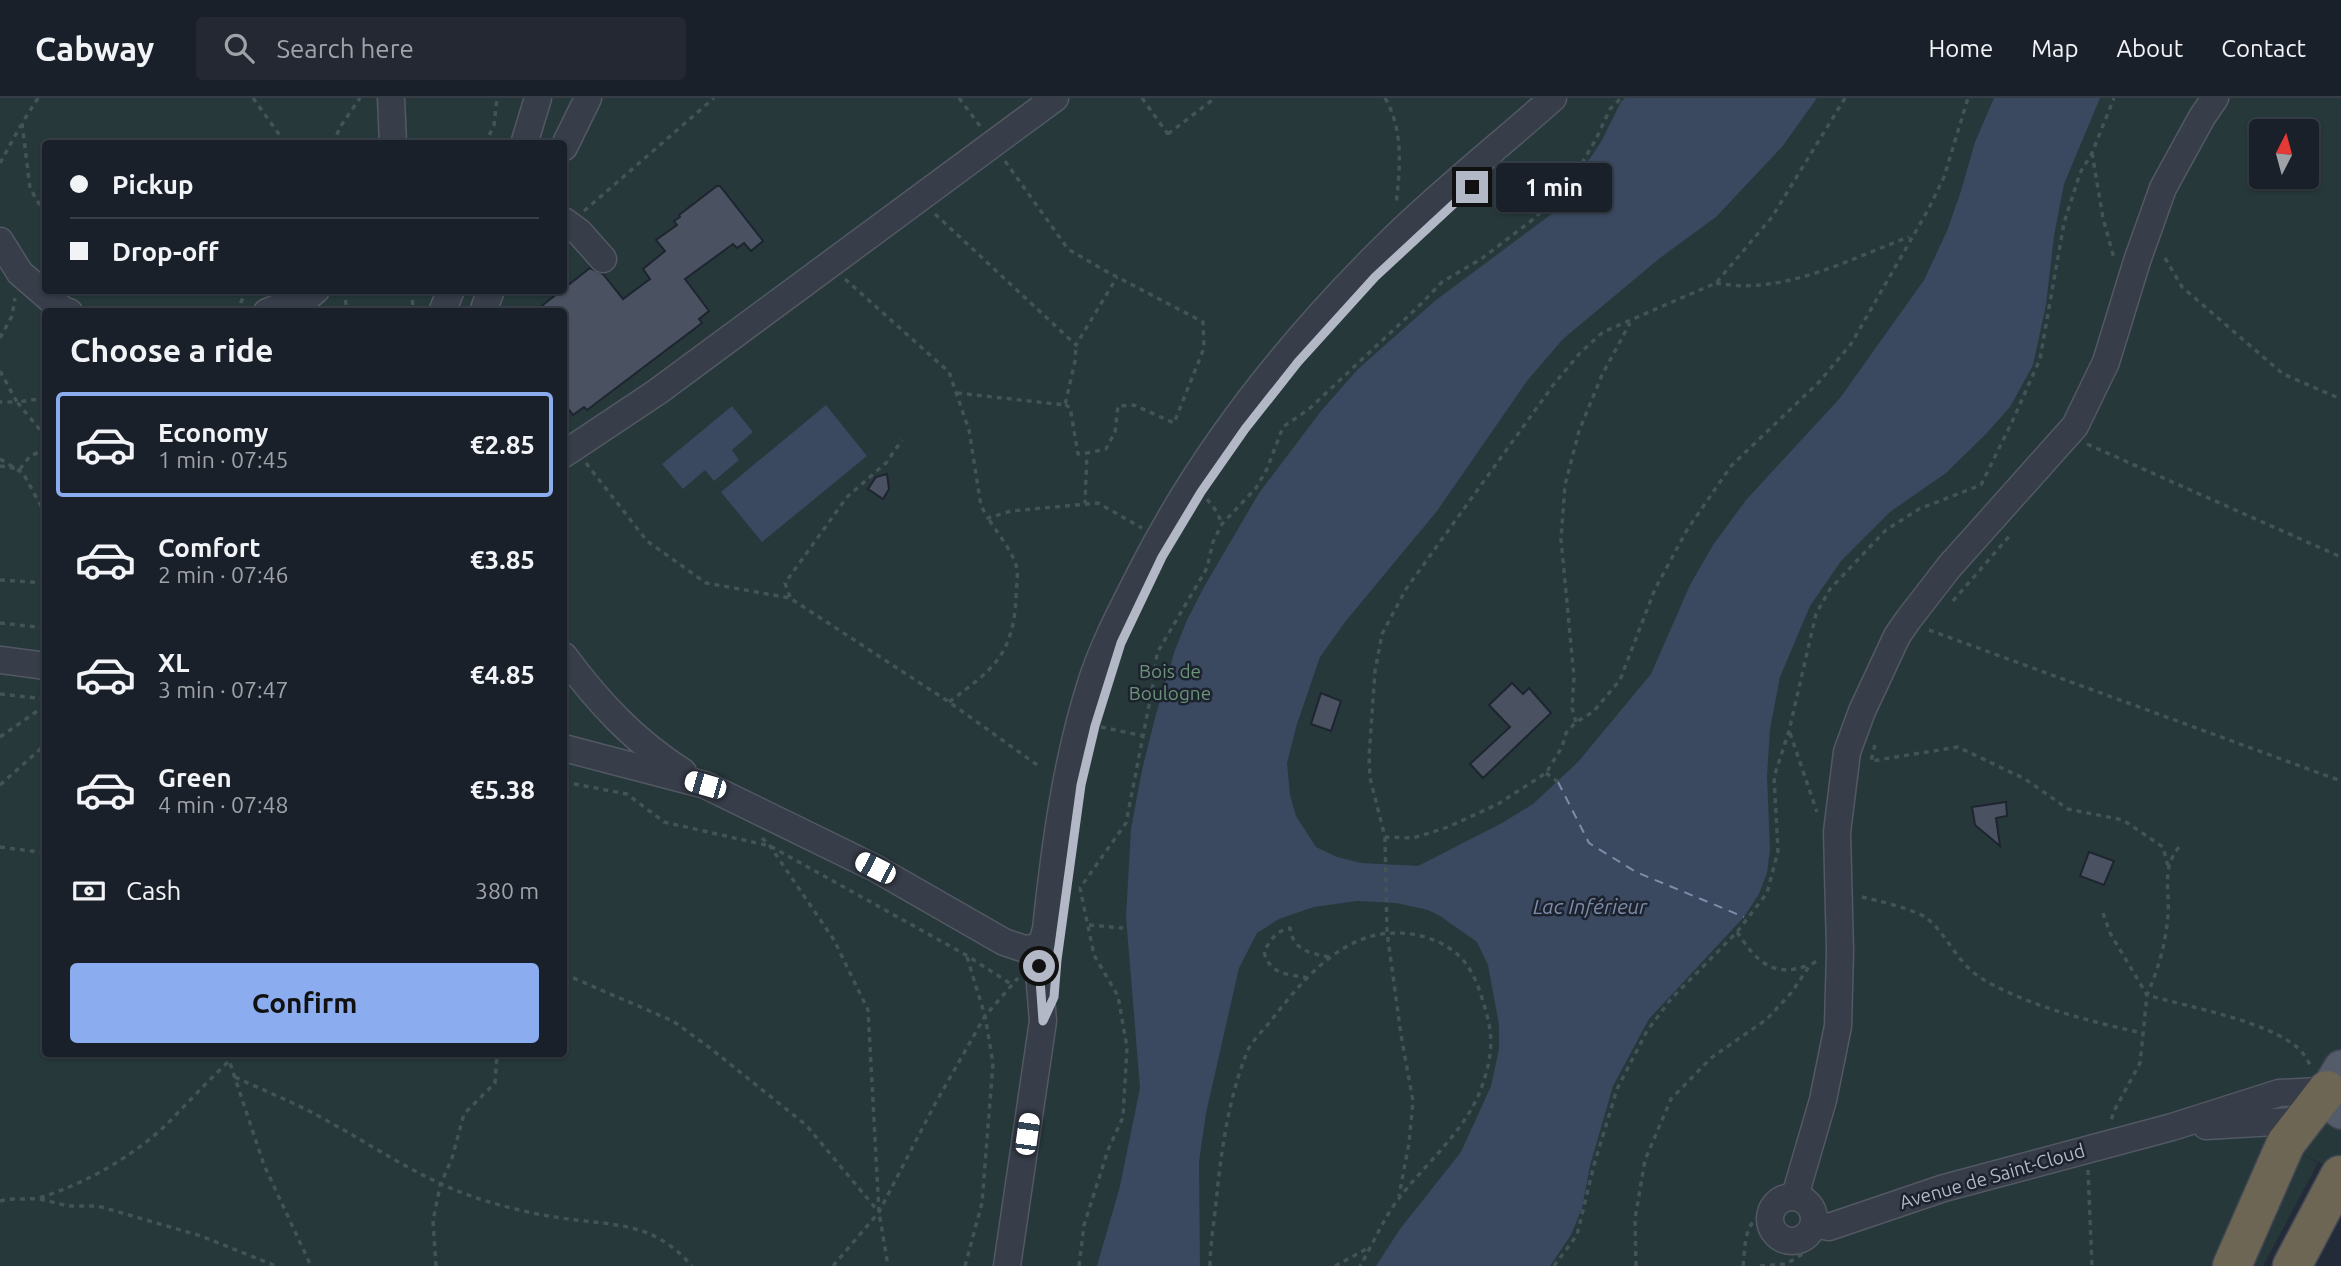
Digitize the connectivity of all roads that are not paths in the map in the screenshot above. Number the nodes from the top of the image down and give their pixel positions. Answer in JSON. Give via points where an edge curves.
{"nodes":[{"id":1,"x":391,"y":98,"type":"edge"},
{"id":2,"x":538,"y":98,"type":"edge"},
{"id":3,"x":588,"y":98,"type":"edge"},
{"id":4,"x":1055,"y":98,"type":"edge"},
{"id":5,"x":1553,"y":98,"type":"edge"},
{"id":6,"x":1572,"y":98,"type":"edge"},
{"id":7,"x":2215,"y":98,"type":"edge"},
{"id":8,"x":393,"y":140,"type":"edge"},
{"id":9,"x":525,"y":140,"type":"edge"},
{"id":10,"x":567,"y":141,"type":"edge"},
{"id":11,"x":567,"y":223,"type":"edge"},
{"id":12,"x":0,"y":241,"type":"edge"},
{"id":13,"x":603,"y":259,"type":"dead end"},
{"id":14,"x":42,"y":292,"type":"edge"},
{"id":15,"x":44,"y":294,"type":"edge"},
{"id":16,"x":311,"y":294,"type":"edge"},
{"id":17,"x":61,"y":308,"type":"edge"},
{"id":18,"x":277,"y":308,"type":"edge"},
{"id":19,"x":569,"y":451,"type":"edge"},
{"id":20,"x":0,"y":660,"type":"edge"},
{"id":21,"x":567,"y":660,"type":"edge"},
{"id":22,"x":42,"y":665,"type":"edge"},
{"id":23,"x":567,"y":749,"type":"edge"},
{"id":24,"x":705,"y":785,"type":"junction"},
{"id":25,"x":1031,"y":948,"type":"junction"},
{"id":26,"x":1043,"y":1021,"type":"junction"},
{"id":27,"x":2329,"y":1095,"type":"edge"},
{"id":28,"x":2172,"y":1127,"type":"junction"},
{"id":29,"x":2340,"y":1175,"type":"edge"},
{"id":30,"x":1795,"y":1196,"type":"junction"},
{"id":31,"x":1809,"y":1231,"type":"junction"},
{"id":32,"x":1007,"y":1266,"type":"edge"},
{"id":33,"x":2232,"y":1266,"type":"edge"},
{"id":34,"x":2292,"y":1266,"type":"edge"}],
"edges":[{"from":1,"to":8,"type":"street"},
{"from":2,"to":9,"type":"street"},
{"from":3,"to":10,"type":"street"},
{"from":4,"to":19,"type":"street","via":[[657,392]]},
{"from":5,"to":25,"type":"street","via":[[1392,240],[1322,314],[1263,382],[1192,481],[1111,631],[1093,677],[1062,804],[1046,929],[1042,943]]},
{"from":6,"to":26,"type":"street","via":[[1375,277],[1298,362],[1201,492],[1162,557],[1121,643],[1095,726],[1081,785],[1054,997]]},
{"from":7,"to":30,"type":"street","via":[[2164,188],[2106,362],[2075,426],[1949,567],[1920,630],[1897,636],[1862,711],[1847,752],[1837,832],[1838,1026],[1823,1100]]},
{"from":11,"to":13,"type":"street"},
{"from":12,"to":14,"type":"street","via":[[20,274]]},
{"from":15,"to":17,"type":"street"},
{"from":16,"to":18,"type":"street"},
{"from":20,"to":22,"type":"street"},
{"from":21,"to":24,"type":"street","via":[[631,733]]},
{"from":23,"to":24,"type":"street"},
{"from":24,"to":25,"type":"street","via":[[838,849],[998,938]]},
{"from":25,"to":26,"type":"street"},
{"from":26,"to":32,"type":"street"},
{"from":27,"to":28,"type":"street","name":"Avenue de Saint-Cloud"},
{"from":27,"to":28,"type":"street","name":"Avenue de Saint-Cloud","via":[[2279,1093]]},
{"from":27,"to":33,"type":"highway","via":[[2286,1143]]},
{"from":28,"to":31,"type":"street","name":"Avenue de Saint-Cloud","via":[[1944,1188]]},
{"from":29,"to":34,"type":"highway"},
{"from":30,"to":31,"type":"street","via":[[1810,1204],[1815,1216]]},
{"from":30,"to":31,"type":"street","via":[[1780,1199],[1771,1210],[1770,1222],[1781,1238],[1794,1241]]}]}
